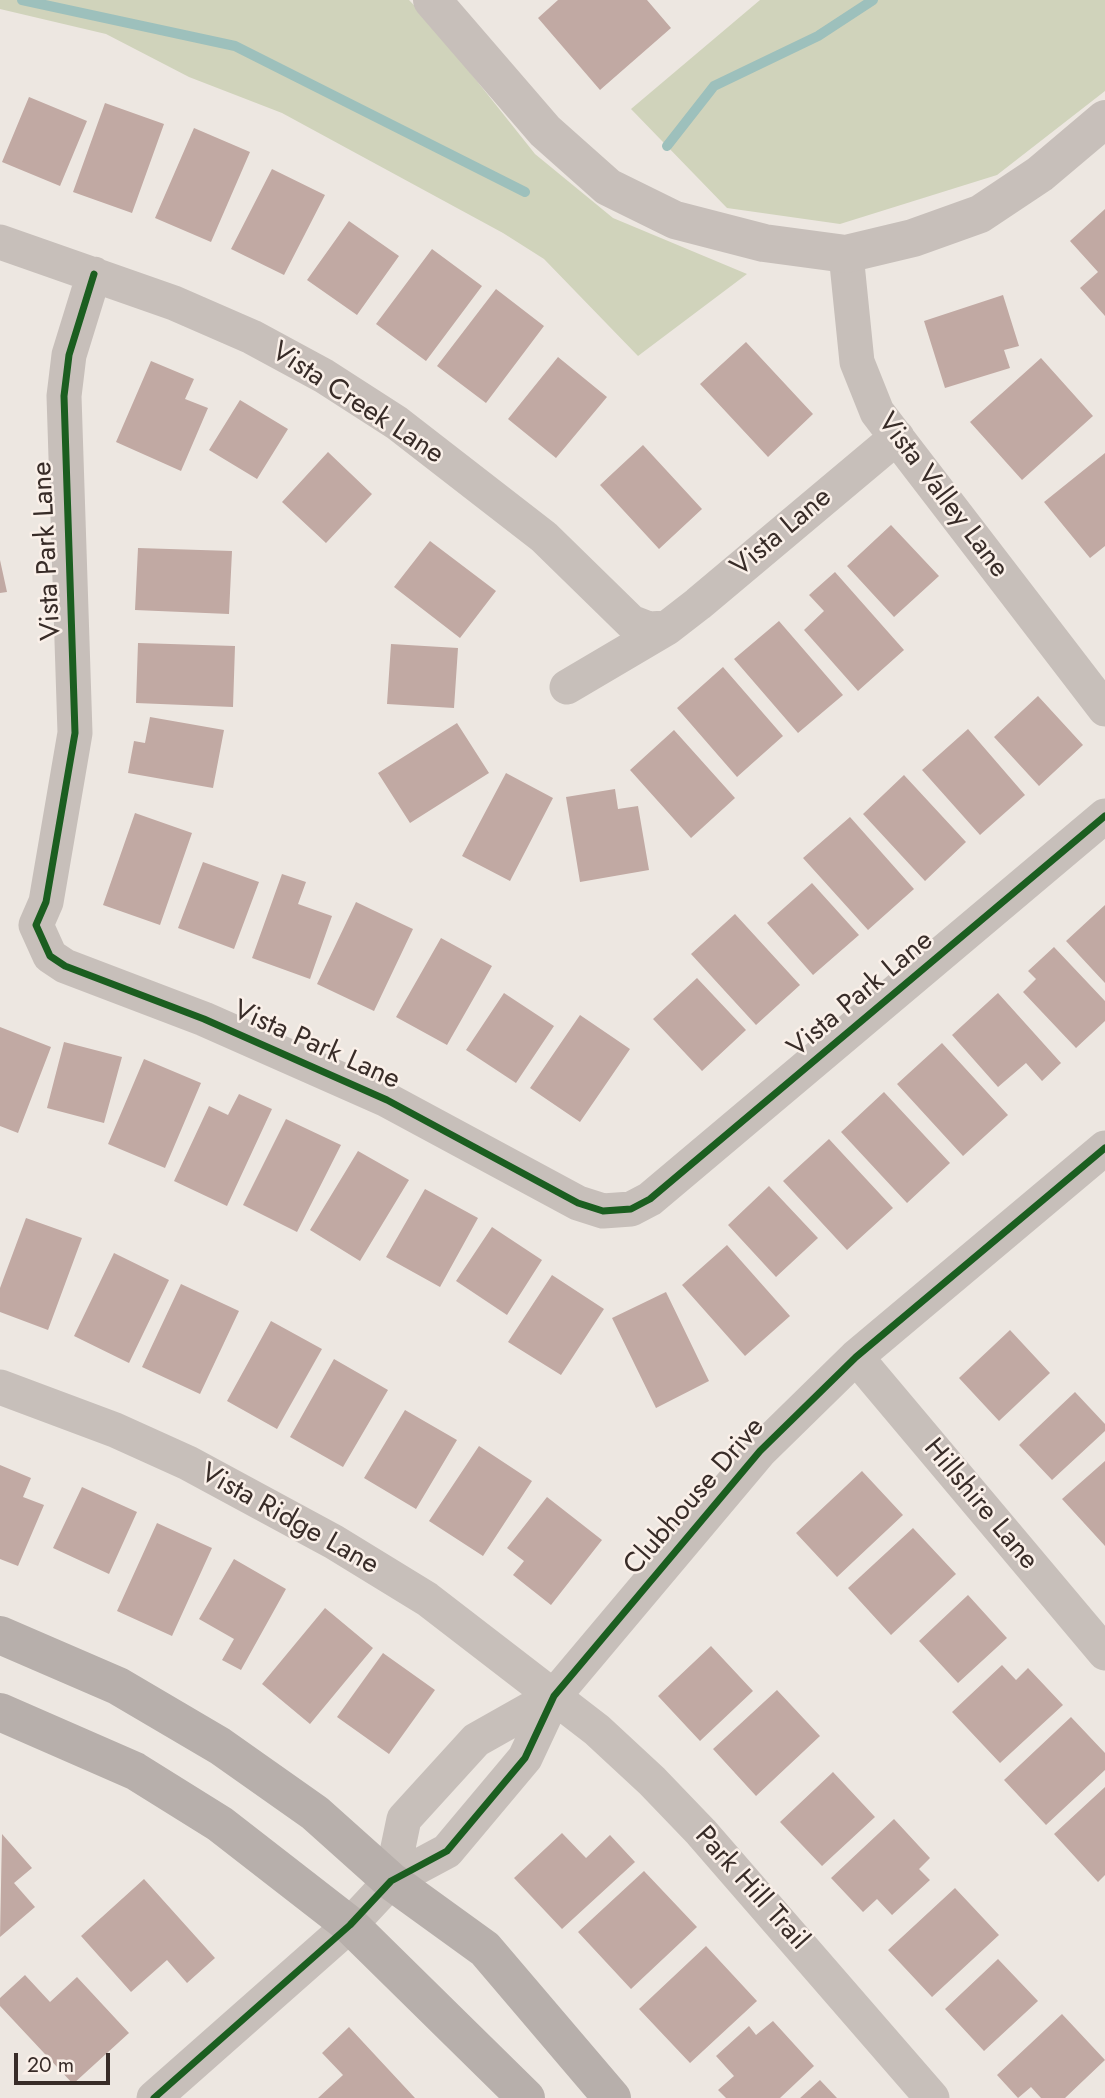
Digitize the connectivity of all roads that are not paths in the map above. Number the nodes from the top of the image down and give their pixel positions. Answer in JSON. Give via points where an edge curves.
{"nodes":[{"id":1,"x":432,"y":0,"type":"edge"},
{"id":2,"x":1105,"y":119,"type":"edge"},
{"id":3,"x":0,"y":242,"type":"edge"},
{"id":4,"x":846,"y":254,"type":"junction"},
{"id":5,"x":94,"y":274,"type":"junction"},
{"id":6,"x":897,"y":437,"type":"junction"},
{"id":7,"x":667,"y":628,"type":"junction"},
{"id":8,"x":567,"y":687,"type":"dead end"},
{"id":9,"x":1105,"y":709,"type":"edge"},
{"id":10,"x":1105,"y":816,"type":"edge"},
{"id":11,"x":1105,"y":1148,"type":"edge"},
{"id":12,"x":856,"y":1357,"type":"junction"},
{"id":13,"x":0,"y":1387,"type":"edge"},
{"id":14,"x":0,"y":1635,"type":"edge"},
{"id":15,"x":1105,"y":1653,"type":"edge"},
{"id":16,"x":554,"y":1696,"type":"junction"},
{"id":17,"x":0,"y":1712,"type":"edge"},
{"id":18,"x":391,"y":1881,"type":"junction"},
{"id":19,"x":351,"y":1925,"type":"junction"},
{"id":20,"x":154,"y":2098,"type":"edge"},
{"id":21,"x":526,"y":2098,"type":"edge"},
{"id":22,"x":612,"y":2098,"type":"edge"},
{"id":23,"x":932,"y":2098,"type":"edge"}],
"edges":[{"from":1,"to":4,"type":"street","via":[[545,131],[608,187],[675,220],[764,243]]},
{"from":2,"to":4,"type":"street","via":[[1040,174],[979,214],[913,238]]},
{"from":3,"to":5,"type":"street","name":"Vista Creek Lane"},
{"from":4,"to":6,"type":"street","name":"Vista Valley Lane","via":[[857,362],[877,412]]},
{"from":5,"to":7,"type":"street","name":"Vista Creek Lane","via":[[252,337],[345,389],[397,423],[544,537],[631,622],[649,629]]},
{"from":5,"to":10,"type":"street","name":"Vista Park Lane","via":[[69,355],[64,396],[75,733],[46,902],[36,925],[50,956],[65,966],[204,1020],[387,1100],[578,1203],[603,1211],[631,1209],[650,1199]]},
{"from":6,"to":7,"type":"street","name":"Vista Lane"},
{"from":6,"to":9,"type":"street","name":"Vista Valley Lane"},
{"from":7,"to":8,"type":"street","name":"Vista Lane"},
{"from":11,"to":12,"type":"street","name":"Clubhouse Drive"},
{"from":12,"to":15,"type":"street","name":"Hillshire Lane"},
{"from":12,"to":16,"type":"street","name":"Clubhouse Drive","via":[[760,1451]]},
{"from":13,"to":16,"type":"street","name":"Vista Ridge Lane","via":[[115,1430],[265,1503],[427,1599]]},
{"from":14,"to":18,"type":"main road","via":[[118,1686],[220,1746],[315,1813]]},
{"from":16,"to":18,"type":"street","name":"Clubhouse Drive","via":[[525,1758],[447,1851]]},
{"from":16,"to":18,"type":"street","name":"Clubhouse Drive","via":[[475,1740],[404,1819]]},
{"from":16,"to":23,"type":"street","name":"Park Hill Trail","via":[[597,1730],[701,1832]]},
{"from":17,"to":19,"type":"main road","via":[[146,1777],[220,1824]]},
{"from":18,"to":19,"type":"street"},
{"from":18,"to":22,"type":"main road","via":[[485,1949]]},
{"from":19,"to":20,"type":"street"},
{"from":19,"to":21,"type":"main road"}]}
